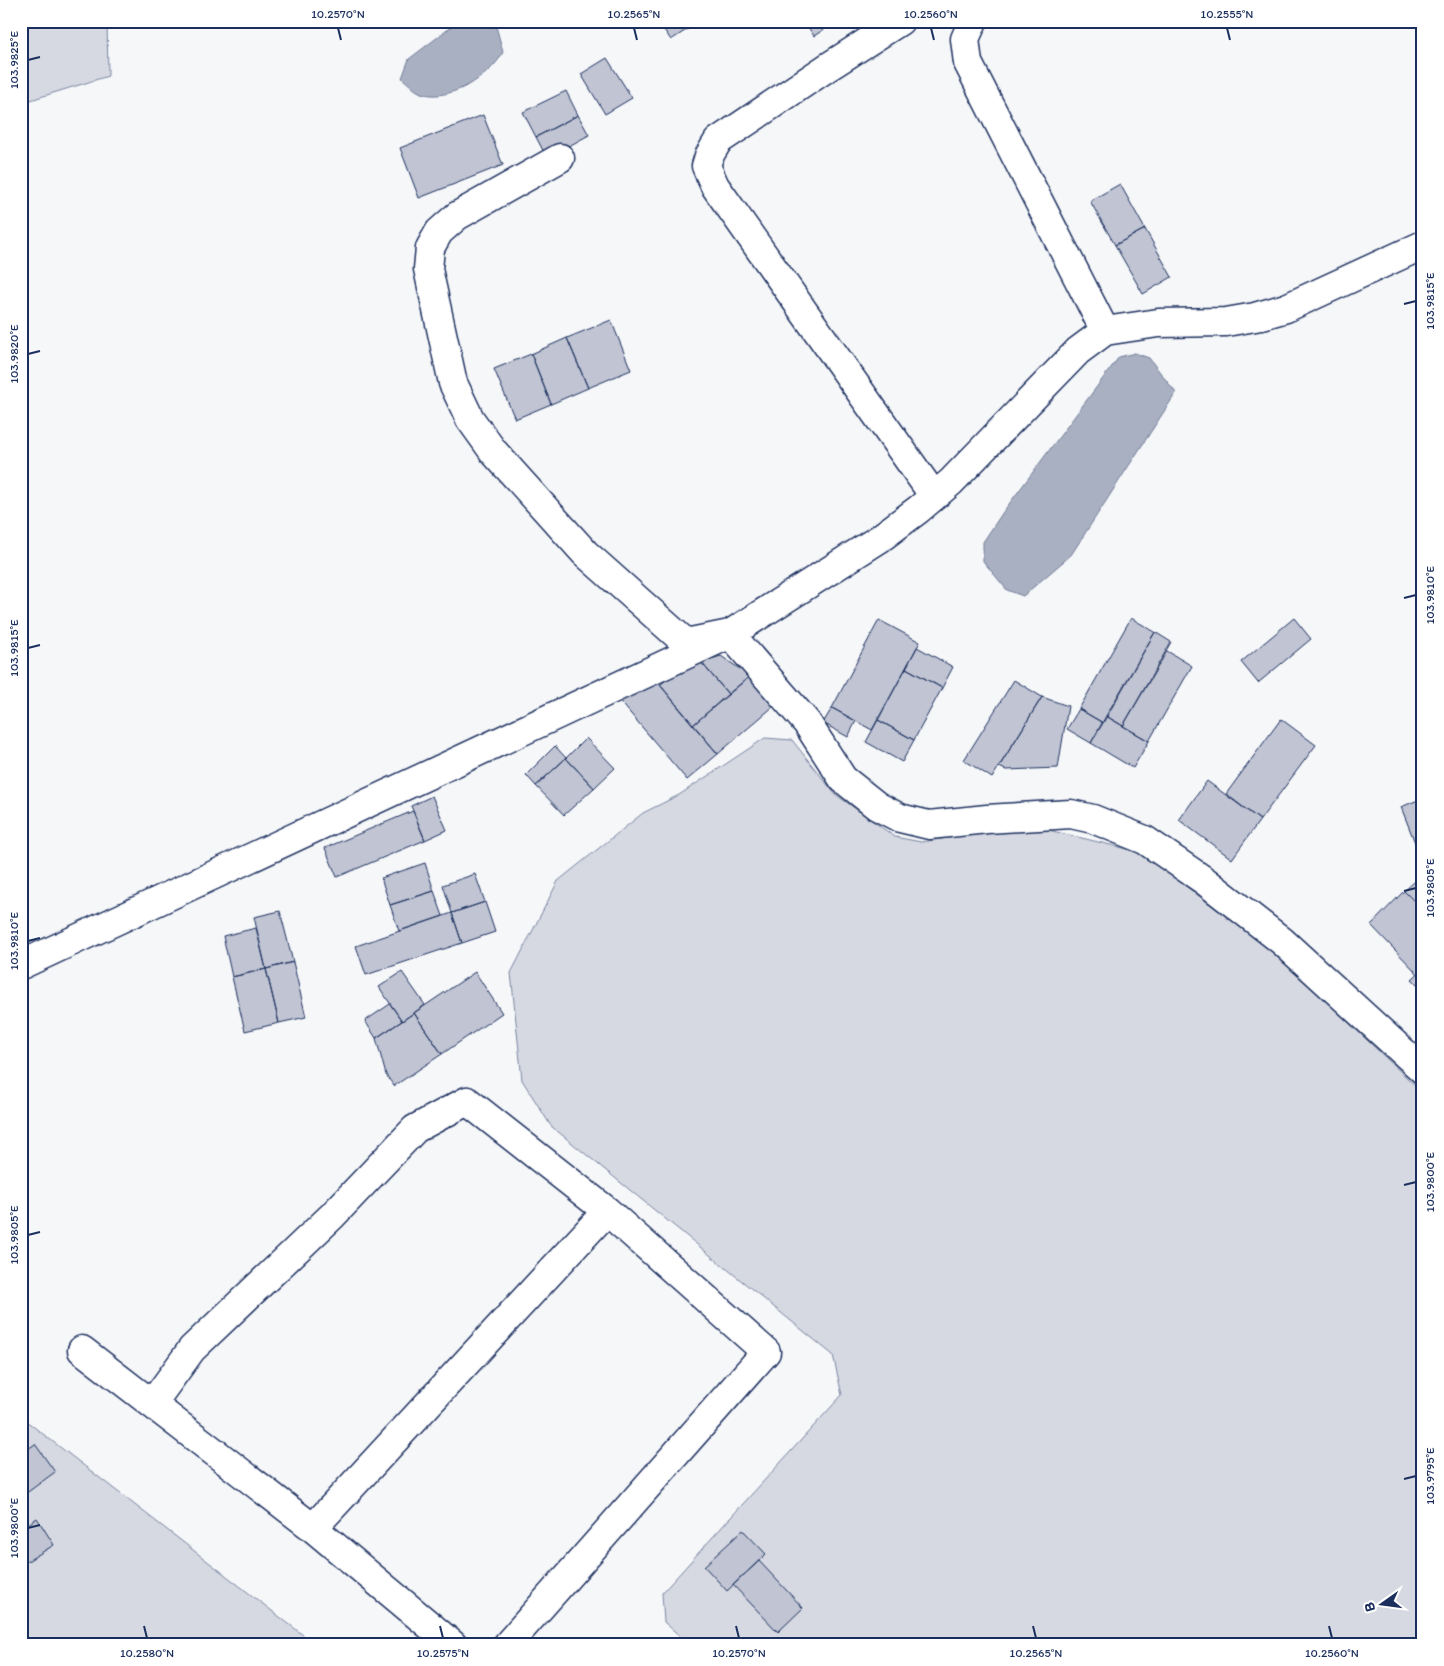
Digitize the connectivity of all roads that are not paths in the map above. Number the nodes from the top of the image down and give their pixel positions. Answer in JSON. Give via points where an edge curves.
{"nodes":[{"id":1,"x":900,"y":21,"type":"edge"},
{"id":2,"x":973,"y":21,"type":"edge"},
{"id":3,"x":560,"y":158,"type":"dead end"},
{"id":4,"x":1423,"y":245,"type":"edge"},
{"id":5,"x":1105,"y":331,"type":"junction"},
{"id":6,"x":934,"y":496,"type":"junction"},
{"id":7,"x":730,"y":634,"type":"junction"},
{"id":8,"x":21,"y":965,"type":"edge"},
{"id":9,"x":1423,"y":1070,"type":"edge"},
{"id":10,"x":607,"y":1211,"type":"junction"},
{"id":11,"x":82,"y":1350,"type":"dead end"},
{"id":12,"x":152,"y":1404,"type":"junction"},
{"id":13,"x":313,"y":1528,"type":"junction"},
{"id":14,"x":453,"y":1645,"type":"edge"},
{"id":15,"x":507,"y":1645,"type":"edge"}],
"edges":[{"from":1,"to":6,"type":"street","via":[[718,141],[706,166],[715,186]]},
{"from":2,"to":5,"type":"street","via":[[966,39],[968,62]]},
{"from":3,"to":7,"type":"street","via":[[457,216],[439,232],[430,248],[428,269],[453,383],[470,419],[493,451],[585,553],[686,643]]},
{"from":4,"to":5,"type":"street","via":[[1286,308],[1255,317],[1226,322],[1158,323]]},
{"from":5,"to":6,"type":"street","via":[[1078,351]]},
{"from":6,"to":7,"type":"street","via":[[878,539]]},
{"from":7,"to":8,"type":"street"},
{"from":7,"to":9,"type":"street","via":[[808,723],[843,779],[877,806],[900,818],[929,825],[1071,814],[1093,819],[1145,840],[1206,880],[1282,941]]},
{"from":10,"to":12,"type":"street","via":[[467,1101],[414,1129],[332,1216],[192,1349]]},
{"from":10,"to":13,"type":"street"},
{"from":10,"to":15,"type":"street","via":[[766,1352]]},
{"from":11,"to":12,"type":"street"},
{"from":12,"to":13,"type":"street"},
{"from":13,"to":14,"type":"street"}]}
